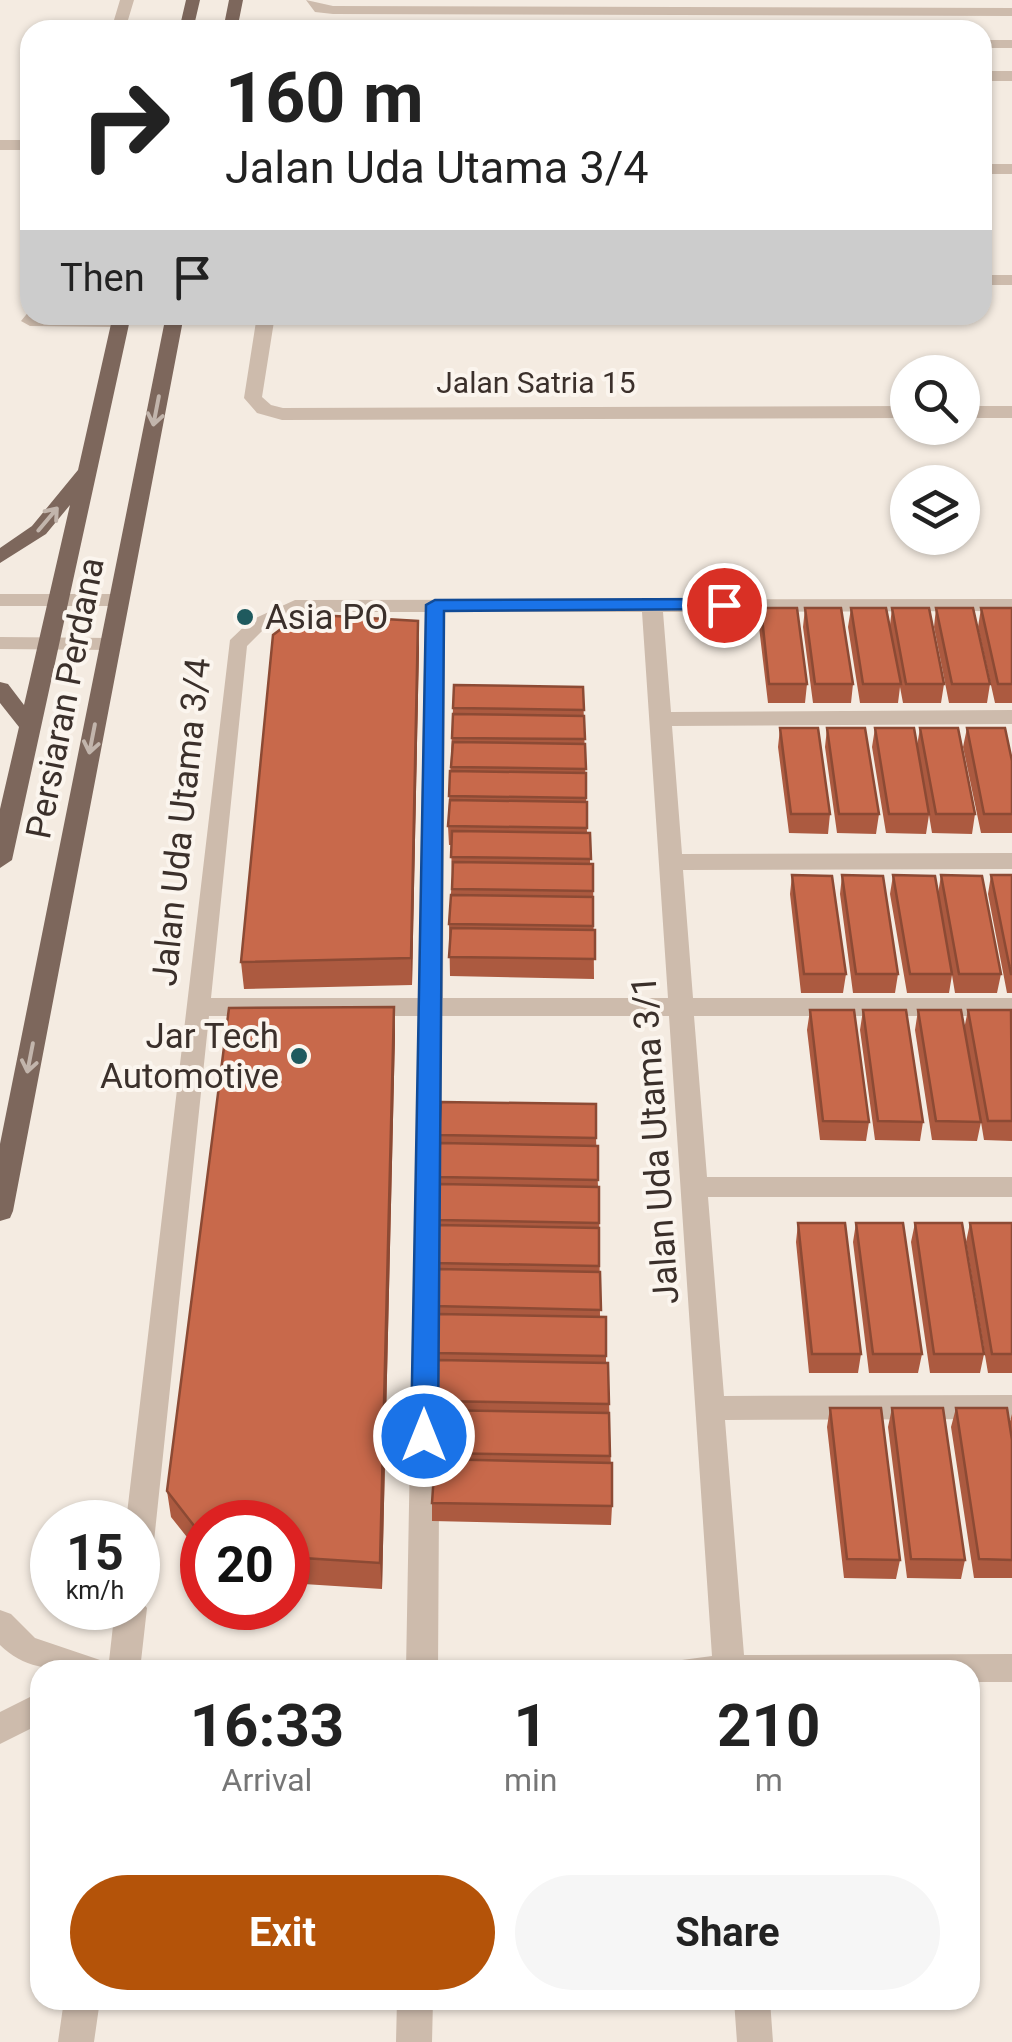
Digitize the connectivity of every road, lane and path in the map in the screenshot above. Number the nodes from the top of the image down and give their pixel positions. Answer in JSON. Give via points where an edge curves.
{"nodes":[{"id":1,"x":316,"y":4,"type":"edge"},
{"id":2,"x":496,"y":5,"type":"edge"},
{"id":3,"x":707,"y":6,"type":"edge"},
{"id":4,"x":1012,"y":12,"type":"edge"},
{"id":5,"x":119,"y":325,"type":"edge"},
{"id":6,"x":173,"y":325,"type":"edge"},
{"id":7,"x":264,"y":325,"type":"edge"},
{"id":8,"x":890,"y":412,"type":"edge"},
{"id":9,"x":980,"y":412,"type":"edge"},
{"id":10,"x":1012,"y":412,"type":"edge"},
{"id":11,"x":87,"y":470,"type":"junction"},
{"id":12,"x":0,"y":557,"type":"edge"},
{"id":13,"x":0,"y":600,"type":"edge"},
{"id":14,"x":58,"y":600,"type":"junction"},
{"id":15,"x":119,"y":600,"type":"junction"},
{"id":16,"x":435,"y":605,"type":"junction"},
{"id":17,"x":652,"y":605,"type":"junction"},
{"id":18,"x":1012,"y":605,"type":"edge"},
{"id":19,"x":0,"y":644,"type":"edge"},
{"id":20,"x":48,"y":644,"type":"junction"},
{"id":21,"x":111,"y":644,"type":"junction"},
{"id":22,"x":0,"y":689,"type":"edge"},
{"id":23,"x":1012,"y":717,"type":"edge"},
{"id":24,"x":660,"y":718,"type":"junction"},
{"id":25,"x":30,"y":727,"type":"junction"},
{"id":26,"x":0,"y":860,"type":"edge"},
{"id":27,"x":1012,"y":861,"type":"edge"},
{"id":28,"x":670,"y":862,"type":"junction"},
{"id":29,"x":1012,"y":1007,"type":"edge"},
{"id":30,"x":200,"y":1008,"type":"junction"},
{"id":31,"x":428,"y":1008,"type":"junction"},
{"id":32,"x":681,"y":1008,"type":"junction"},
{"id":33,"x":1012,"y":1186,"type":"edge"},
{"id":34,"x":694,"y":1187,"type":"junction"},
{"id":35,"x":0,"y":1212,"type":"edge"},
{"id":36,"x":1012,"y":1407,"type":"edge"},
{"id":37,"x":710,"y":1408,"type":"junction"},
{"id":38,"x":144,"y":1500,"type":"edge"},
{"id":39,"x":0,"y":1624,"type":"edge"},
{"id":40,"x":129,"y":1630,"type":"edge"},
{"id":41,"x":59,"y":1660,"type":"edge"},
{"id":42,"x":125,"y":1660,"type":"edge"},
{"id":43,"x":422,"y":1660,"type":"edge"},
{"id":44,"x":727,"y":1660,"type":"edge"},
{"id":45,"x":980,"y":1668,"type":"edge"},
{"id":46,"x":1012,"y":1668,"type":"edge"},
{"id":47,"x":30,"y":1712,"type":"edge"},
{"id":48,"x":0,"y":1729,"type":"edge"},
{"id":49,"x":81,"y":2010,"type":"edge"},
{"id":50,"x":415,"y":2010,"type":"edge"},
{"id":51,"x":753,"y":2010,"type":"edge"},
{"id":52,"x":76,"y":2042,"type":"edge"},
{"id":53,"x":414,"y":2042,"type":"edge"},
{"id":54,"x":755,"y":2042,"type":"edge"}],
"edges":[{"from":1,"to":2,"type":"street"},
{"from":2,"to":3,"type":"street"},
{"from":3,"to":4,"type":"street"},
{"from":5,"to":11,"type":"main road","name":"Persiaran Perdana"},
{"from":6,"to":15,"type":"main road","name":"Persiaran Perdana","one_way":true},
{"from":7,"to":8,"type":"street","name":"Jalan Satria 15","via":[[253,398],[282,414]]},
{"from":9,"to":10,"type":"street"},
{"from":12,"to":11,"type":"main road","one_way":true,"via":[[39,530]]},
{"from":11,"to":14,"type":"main road","name":"Persiaran Perdana"},
{"from":13,"to":14,"type":"street"},
{"from":14,"to":15,"type":"street"},
{"from":14,"to":20,"type":"main road","name":"Persiaran Perdana"},
{"from":15,"to":21,"type":"main road","name":"Persiaran Perdana"},
{"from":16,"to":17,"type":"street","name":"Jalan Uda Utama 3/4"},
{"from":16,"to":30,"type":"street","name":"Jalan Uda Utama 3/4","via":[[294,606],[258,624],[238,644]]},
{"from":16,"to":31,"type":"street"},
{"from":17,"to":18,"type":"street","name":"Jalan Uda Utama 3/4"},
{"from":17,"to":24,"type":"street","name":"Jalan Uda Utama 3/1"},
{"from":19,"to":20,"type":"street"},
{"from":20,"to":21,"type":"street"},
{"from":20,"to":25,"type":"main road","name":"Persiaran Perdana"},
{"from":21,"to":35,"type":"main road","name":"Persiaran Perdana","one_way":true},
{"from":22,"to":25,"type":"main road"},
{"from":23,"to":24,"type":"street"},
{"from":24,"to":28,"type":"street","name":"Jalan Uda Utama 3/1"},
{"from":25,"to":26,"type":"main road","name":"Persiaran Perdana"},
{"from":27,"to":28,"type":"street"},
{"from":28,"to":32,"type":"street","name":"Jalan Uda Utama 3/1"},
{"from":29,"to":32,"type":"street"},
{"from":30,"to":31,"type":"street"},
{"from":30,"to":38,"type":"street","name":"Jalan Uda Utama 3/4"},
{"from":31,"to":32,"type":"street"},
{"from":31,"to":43,"type":"street"},
{"from":32,"to":34,"type":"street","name":"Jalan Uda Utama 3/1"},
{"from":33,"to":34,"type":"street"},
{"from":34,"to":37,"type":"street","name":"Jalan Uda Utama 3/1"},
{"from":36,"to":37,"type":"street"},
{"from":37,"to":44,"type":"street","name":"Jalan Uda Utama 3/1"},
{"from":39,"to":41,"type":"street","via":[[24,1648]]},
{"from":40,"to":42,"type":"street"},
{"from":45,"to":46,"type":"street"},
{"from":47,"to":48,"type":"street"},
{"from":49,"to":52,"type":"street"},
{"from":50,"to":53,"type":"street"},
{"from":51,"to":54,"type":"street"}]}
